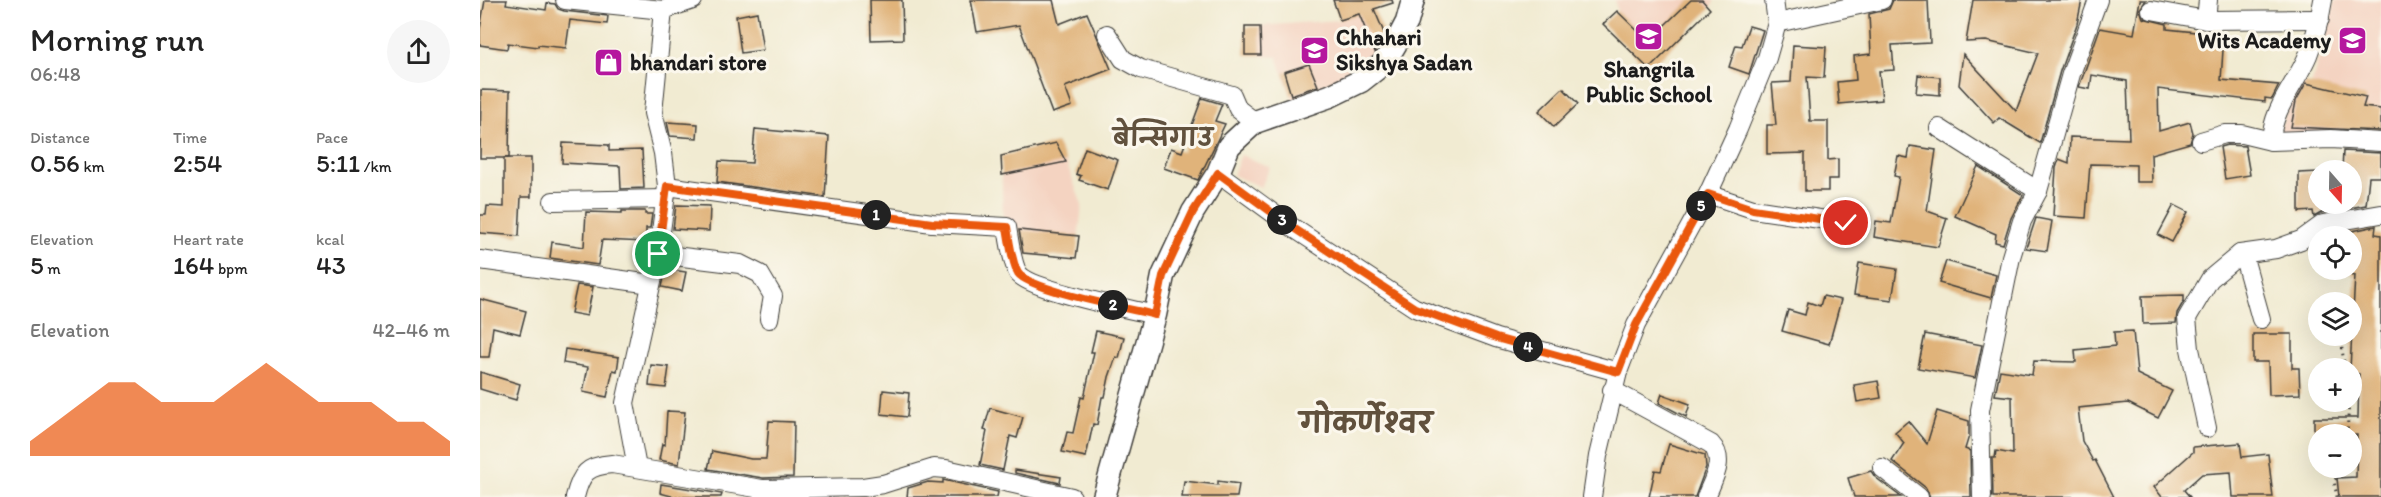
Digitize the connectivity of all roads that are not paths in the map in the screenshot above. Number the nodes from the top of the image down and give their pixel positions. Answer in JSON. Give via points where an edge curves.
{"nodes":[{"id":1,"x":566,"y":0,"type":"edge"},
{"id":2,"x":693,"y":0,"type":"edge"},
{"id":3,"x":1413,"y":0,"type":"edge"},
{"id":4,"x":1774,"y":0,"type":"edge"},
{"id":5,"x":1882,"y":0,"type":"edge"},
{"id":6,"x":2208,"y":0,"type":"edge"},
{"id":7,"x":2323,"y":0,"type":"edge"},
{"id":8,"x":2096,"y":1,"type":"edge"},
{"id":9,"x":663,"y":10,"type":"junction"},
{"id":10,"x":2151,"y":10,"type":"dead end"},
{"id":11,"x":2320,"y":19,"type":"junction"},
{"id":12,"x":2206,"y":20,"type":"junction"},
{"id":13,"x":1777,"y":23,"type":"junction"},
{"id":14,"x":1107,"y":34,"type":"dead end"},
{"id":15,"x":1255,"y":122,"type":"junction"},
{"id":16,"x":1939,"y":128,"type":"dead end"},
{"id":17,"x":2201,"y":141,"type":"dead end"},
{"id":18,"x":2271,"y":141,"type":"junction"},
{"id":19,"x":2381,"y":142,"type":"edge"},
{"id":20,"x":1218,"y":173,"type":"junction"},
{"id":21,"x":2038,"y":191,"type":"junction"},
{"id":22,"x":666,"y":193,"type":"junction"},
{"id":23,"x":1708,"y":194,"type":"junction"},
{"id":24,"x":553,"y":201,"type":"dead end"},
{"id":25,"x":2381,"y":214,"type":"edge"},
{"id":26,"x":1846,"y":223,"type":"dead end"},
{"id":27,"x":658,"y":254,"type":"junction"},
{"id":28,"x":2240,"y":254,"type":"junction"},
{"id":29,"x":480,"y":260,"type":"edge"},
{"id":30,"x":651,"y":284,"type":"junction"},
{"id":31,"x":1155,"y":315,"type":"junction"},
{"id":32,"x":2261,"y":318,"type":"dead end"},
{"id":33,"x":769,"y":319,"type":"dead end"},
{"id":34,"x":1618,"y":372,"type":"junction"},
{"id":35,"x":1612,"y":390,"type":"junction"},
{"id":36,"x":2207,"y":428,"type":"dead end"},
{"id":37,"x":636,"y":468,"type":"junction"},
{"id":38,"x":1882,"y":468,"type":"dead end"},
{"id":39,"x":575,"y":497,"type":"edge"},
{"id":40,"x":1072,"y":497,"type":"edge"},
{"id":41,"x":1104,"y":497,"type":"edge"},
{"id":42,"x":1592,"y":497,"type":"edge"},
{"id":43,"x":1706,"y":497,"type":"edge"},
{"id":44,"x":1919,"y":497,"type":"edge"},
{"id":45,"x":1982,"y":497,"type":"edge"}],
"edges":[{"from":1,"to":9,"type":"street"},
{"from":2,"to":9,"type":"street"},
{"from":3,"to":15,"type":"main road","via":[[1407,22],[1384,63],[1361,81]]},
{"from":4,"to":13,"type":"street"},
{"from":5,"to":13,"type":"street"},
{"from":6,"to":12,"type":"street"},
{"from":7,"to":11,"type":"street"},
{"from":8,"to":21,"type":"street"},
{"from":9,"to":22,"type":"street","via":[[653,113],[663,153]]},
{"from":10,"to":12,"type":"street"},
{"from":11,"to":12,"type":"street"},
{"from":11,"to":18,"type":"street","via":[[2307,57],[2289,86],[2272,128]]},
{"from":13,"to":23,"type":"street","via":[[1767,58]]},
{"from":14,"to":15,"type":"street","via":[[1123,59],[1141,69],[1232,95],[1238,109]]},
{"from":15,"to":20,"type":"main road","via":[[1229,146]]},
{"from":16,"to":21,"type":"street"},
{"from":17,"to":18,"type":"street","via":[[2242,134]]},
{"from":18,"to":19,"type":"street"},
{"from":20,"to":31,"type":"main road","via":[[1193,212],[1163,276]]},
{"from":20,"to":34,"type":"street","via":[[1415,308],[1496,338]]},
{"from":21,"to":45,"type":"street","via":[[2022,221],[2011,257],[1980,410]]},
{"from":22,"to":24,"type":"street"},
{"from":22,"to":27,"type":"street"},
{"from":22,"to":31,"type":"street","via":[[932,223],[1007,227],[1017,273],[1028,281]]},
{"from":23,"to":26,"type":"street","via":[[1753,209]]},
{"from":23,"to":34,"type":"street","via":[[1636,325]]},
{"from":25,"to":28,"type":"street","via":[[2324,224],[2293,243]]},
{"from":27,"to":30,"type":"street"},
{"from":27,"to":33,"type":"street","via":[[740,264],[760,274],[773,296]]},
{"from":28,"to":32,"type":"street"},
{"from":28,"to":36,"type":"street","via":[[2210,279],[2187,318]]},
{"from":29,"to":30,"type":"street"},
{"from":30,"to":37,"type":"street","via":[[625,403]]},
{"from":31,"to":41,"type":"main road"},
{"from":34,"to":35,"type":"street"},
{"from":35,"to":42,"type":"street"},
{"from":35,"to":43,"type":"street","via":[[1718,451],[1719,464]]},
{"from":37,"to":39,"type":"street","via":[[612,464],[589,469],[580,479]]},
{"from":37,"to":40,"type":"street","via":[[762,489],[863,487],[934,468]]},
{"from":38,"to":44,"type":"street"}]}
